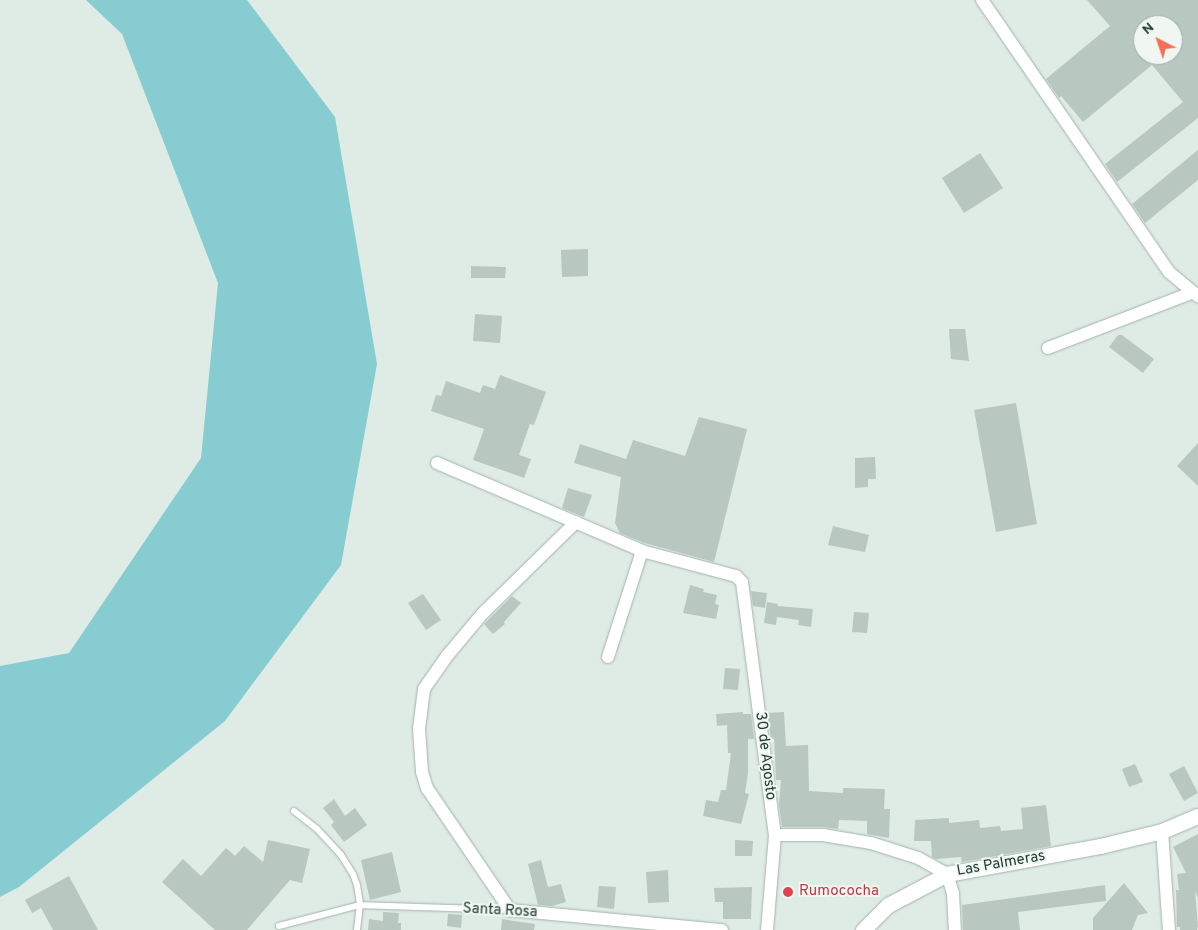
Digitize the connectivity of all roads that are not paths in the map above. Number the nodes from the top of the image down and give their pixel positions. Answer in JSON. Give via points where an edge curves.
{"nodes":[{"id":1,"x":982,"y":0,"type":"edge"},
{"id":2,"x":1195,"y":294,"type":"edge"},
{"id":3,"x":1048,"y":348,"type":"dead end"},
{"id":4,"x":437,"y":463,"type":"dead end"},
{"id":5,"x":576,"y":522,"type":"junction"},
{"id":6,"x":642,"y":552,"type":"junction"},
{"id":7,"x":608,"y":657,"type":"dead end"},
{"id":8,"x":294,"y":811,"type":"dead end"},
{"id":9,"x":1198,"y":816,"type":"edge"},
{"id":10,"x":1162,"y":831,"type":"junction"},
{"id":11,"x":775,"y":835,"type":"junction"},
{"id":12,"x":947,"y":874,"type":"junction"},
{"id":13,"x":360,"y":905,"type":"junction"},
{"id":14,"x":510,"y":910,"type":"junction"},
{"id":15,"x":279,"y":926,"type":"dead end"},
{"id":16,"x":357,"y":930,"type":"edge"},
{"id":17,"x":722,"y":930,"type":"edge"},
{"id":18,"x":768,"y":930,"type":"edge"},
{"id":19,"x":863,"y":930,"type":"edge"},
{"id":20,"x":955,"y":930,"type":"edge"},
{"id":21,"x":1169,"y":930,"type":"edge"}],
"edges":[{"from":1,"to":2,"type":"street","via":[[1169,272]]},
{"from":2,"to":3,"type":"street"},
{"from":4,"to":5,"type":"street"},
{"from":5,"to":6,"type":"street"},
{"from":5,"to":14,"type":"street","via":[[483,613],[424,690],[419,729],[422,772],[427,788]]},
{"from":6,"to":7,"type":"street"},
{"from":6,"to":11,"type":"street","name":"30 de Agosto","via":[[736,576],[742,582]]},
{"from":8,"to":13,"type":"lane","via":[[317,829],[341,855],[358,885]]},
{"from":9,"to":10,"type":"street","name":"Las Palmeras"},
{"from":10,"to":12,"type":"street","name":"Las Palmeras","via":[[1100,846]]},
{"from":10,"to":21,"type":"street"},
{"from":11,"to":12,"type":"street","name":"Las Palmeras","via":[[823,835],[871,843],[918,858]]},
{"from":11,"to":18,"type":"street","name":"30 de Agosto"},
{"from":12,"to":19,"type":"street","via":[[888,905]]},
{"from":12,"to":20,"type":"street","via":[[953,894]]},
{"from":13,"to":14,"type":"lane","name":"Santa Rosa"},
{"from":13,"to":15,"type":"lane","name":"Santa Rosa"},
{"from":13,"to":16,"type":"lane"},
{"from":14,"to":17,"type":"street","name":"Santa Rosa"}]}
